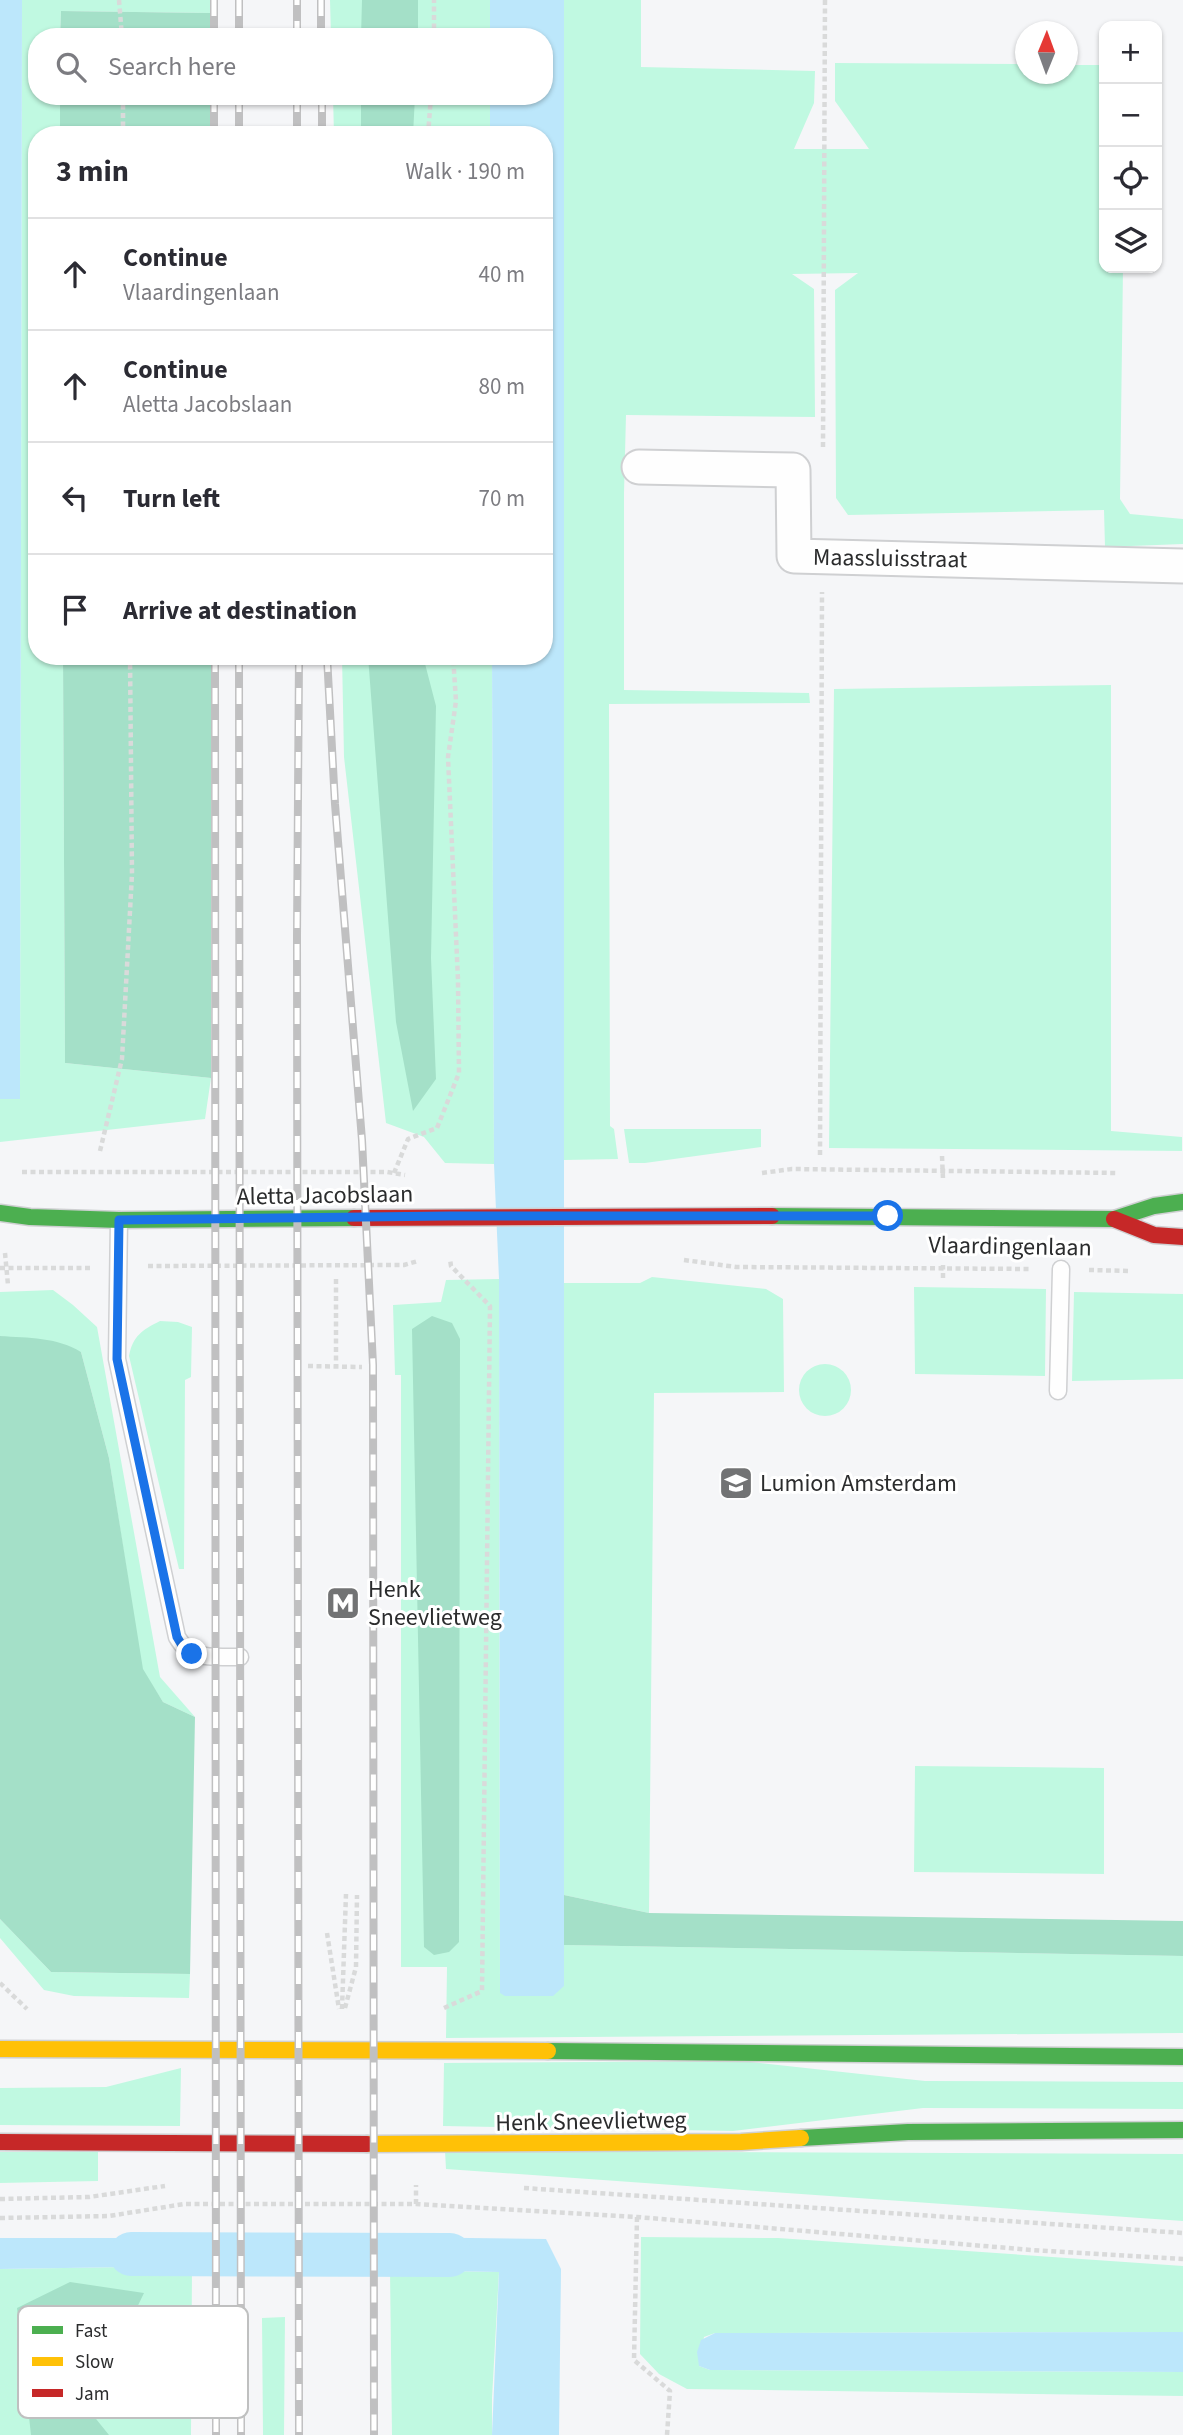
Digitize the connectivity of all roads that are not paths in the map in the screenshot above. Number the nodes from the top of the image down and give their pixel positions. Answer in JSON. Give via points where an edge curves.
{"nodes":[{"id":1,"x":639,"y":467,"type":"dead end"},
{"id":2,"x":1183,"y":566,"type":"edge"},
{"id":3,"x":1183,"y":1202,"type":"edge"},
{"id":4,"x":0,"y":1213,"type":"edge"},
{"id":5,"x":30,"y":1217,"type":"junction"},
{"id":6,"x":620,"y":1218,"type":"joint"},
{"id":7,"x":1114,"y":1219,"type":"junction"},
{"id":8,"x":119,"y":1220,"type":"junction"},
{"id":9,"x":0,"y":1223,"type":"edge"},
{"id":10,"x":1183,"y":1237,"type":"edge"},
{"id":11,"x":1060,"y":1269,"type":"road end"},
{"id":12,"x":1058,"y":1391,"type":"dead end"},
{"id":13,"x":240,"y":1657,"type":"dead end"},
{"id":14,"x":0,"y":2049,"type":"edge"},
{"id":15,"x":1183,"y":2057,"type":"edge"},
{"id":16,"x":1183,"y":2130,"type":"edge"},
{"id":17,"x":0,"y":2142,"type":"edge"}],
"edges":[{"from":1,"to":2,"type":"street","name":"Maassluisstraat","via":[[793,470],[794,556]]},
{"from":3,"to":7,"type":"main road","name":"Vlaardingenlaan"},
{"from":4,"to":5,"type":"main road","name":"Aletta Jacobslaan"},
{"from":5,"to":8,"type":"main road","name":"Aletta Jacobslaan"},
{"from":5,"to":9,"type":"main road","name":"Aletta Jacobslaan"},
{"from":6,"to":7,"type":"main road","name":"Vlaardingenlaan"},
{"from":6,"to":8,"type":"main road","name":"Aletta Jacobslaan"},
{"from":7,"to":10,"type":"main road","name":"Vlaardingenlaan","via":[[1154,1235]]},
{"from":8,"to":13,"type":"lane","via":[[117,1359],[177,1637],[192,1654]]},
{"from":11,"to":12,"type":"lane"},
{"from":14,"to":15,"type":"main road"},
{"from":16,"to":17,"type":"main road","name":"Henk Sneevlietweg","via":[[908,2132],[741,2142]]}]}
